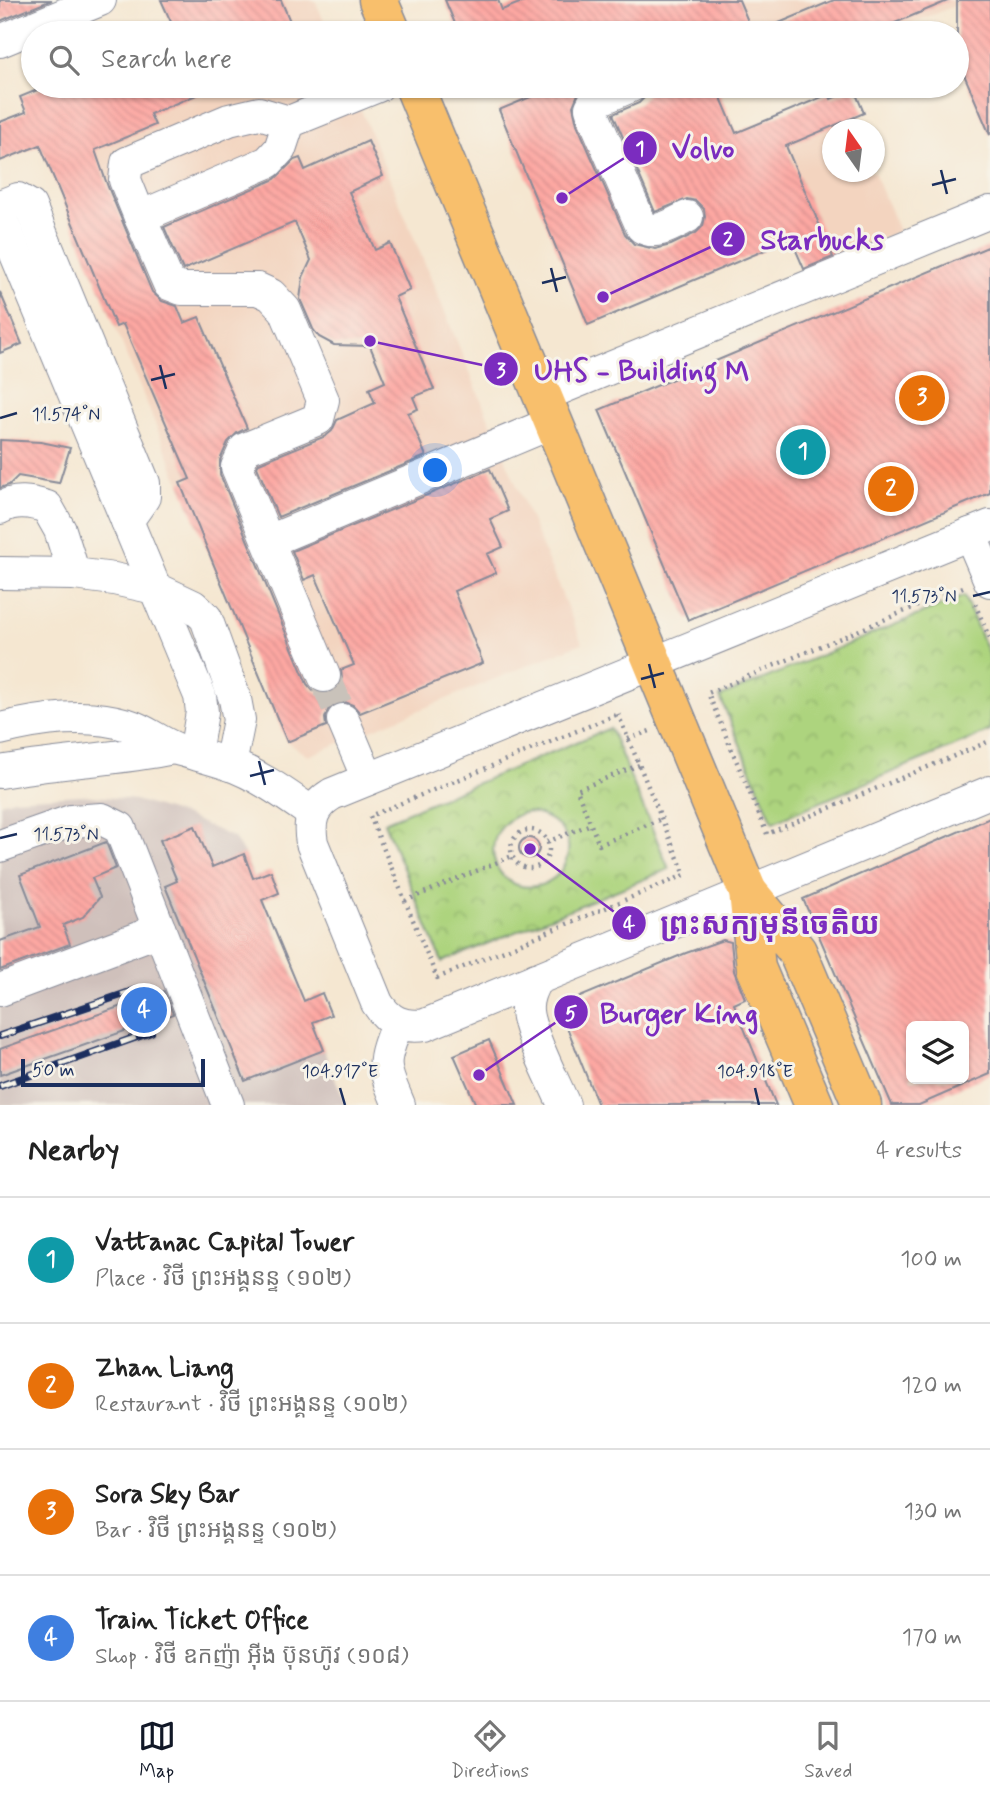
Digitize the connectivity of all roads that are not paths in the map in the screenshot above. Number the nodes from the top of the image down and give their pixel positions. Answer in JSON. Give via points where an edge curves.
{"nodes":[{"id":1,"x":100,"y":0,"type":"edge"},
{"id":2,"x":378,"y":0,"type":"edge"},
{"id":3,"x":49,"y":21,"type":"edge"},
{"id":4,"x":387,"y":21,"type":"edge"},
{"id":5,"x":21,"y":32,"type":"edge"},
{"id":6,"x":0,"y":41,"type":"edge"},
{"id":7,"x":348,"y":98,"type":"edge"},
{"id":8,"x":419,"y":98,"type":"edge"},
{"id":9,"x":603,"y":98,"type":"edge"},
{"id":10,"x":289,"y":122,"type":"junction"},
{"id":11,"x":0,"y":206,"type":"edge"},
{"id":12,"x":990,"y":212,"type":"edge"},
{"id":13,"x":0,"y":216,"type":"edge"},
{"id":14,"x":140,"y":217,"type":"junction"},
{"id":15,"x":687,"y":217,"type":"dead end"},
{"id":16,"x":548,"y":409,"type":"junction"},
{"id":17,"x":0,"y":508,"type":"edge"},
{"id":18,"x":127,"y":521,"type":"junction"},
{"id":19,"x":980,"y":530,"type":"edge"},
{"id":20,"x":269,"y":541,"type":"junction"},
{"id":21,"x":0,"y":573,"type":"edge"},
{"id":22,"x":74,"y":573,"type":"junction"},
{"id":23,"x":990,"y":580,"type":"edge"},
{"id":24,"x":155,"y":589,"type":"junction"},
{"id":25,"x":653,"y":662,"type":"junction"},
{"id":26,"x":324,"y":676,"type":"tunnel mouth"},
{"id":27,"x":343,"y":720,"type":"tunnel mouth"},
{"id":28,"x":0,"y":729,"type":"edge"},
{"id":29,"x":184,"y":751,"type":"junction"},
{"id":30,"x":230,"y":765,"type":"junction"},
{"id":31,"x":0,"y":772,"type":"edge"},
{"id":32,"x":368,"y":779,"type":"junction"},
{"id":33,"x":990,"y":792,"type":"edge"},
{"id":34,"x":312,"y":813,"type":"junction"},
{"id":35,"x":0,"y":846,"type":"edge"},
{"id":36,"x":748,"y":892,"type":"junction"},
{"id":37,"x":160,"y":930,"type":"junction"},
{"id":38,"x":536,"y":979,"type":"junction"},
{"id":39,"x":0,"y":990,"type":"edge"},
{"id":40,"x":397,"y":1024,"type":"junction"},
{"id":41,"x":228,"y":1105,"type":"edge"},
{"id":42,"x":399,"y":1105,"type":"edge"},
{"id":43,"x":564,"y":1105,"type":"edge"},
{"id":44,"x":814,"y":1105,"type":"edge"},
{"id":45,"x":862,"y":1105,"type":"edge"}],
"edges":[{"from":1,"to":3,"type":"street"},
{"from":2,"to":4,"type":"highway"},
{"from":5,"to":6,"type":"street"},
{"from":7,"to":10,"type":"street"},
{"from":8,"to":16,"type":"highway"},
{"from":9,"to":15,"type":"street","via":[[591,107],[594,117],[642,227],[657,231]]},
{"from":10,"to":14,"type":"street","via":[[280,149],[268,162]]},
{"from":10,"to":14,"type":"street","via":[[259,113],[229,120],[127,163],[125,180]]},
{"from":11,"to":18,"type":"street","via":[[18,199],[30,206],[144,483],[144,497]]},
{"from":12,"to":16,"type":"street"},
{"from":13,"to":18,"type":"street"},
{"from":14,"to":20,"type":"street","via":[[169,284],[182,289],[258,289],[271,295],[285,310],[323,400],[318,419],[245,449],[237,467]]},
{"from":16,"to":20,"type":"street"},
{"from":16,"to":25,"type":"highway"},
{"from":17,"to":22,"type":"street","via":[[30,502],[47,507]]},
{"from":18,"to":24,"type":"street"},
{"from":19,"to":23,"type":"street"},
{"from":19,"to":25,"type":"street"},
{"from":20,"to":26,"type":"street"},
{"from":21,"to":22,"type":"street"},
{"from":22,"to":24,"type":"street"},
{"from":24,"to":29,"type":"street","via":[[201,696],[202,712]]},
{"from":24,"to":30,"type":"street","via":[[193,606],[206,618],[239,720]]},
{"from":25,"to":32,"type":"street"},
{"from":25,"to":36,"type":"highway"},
{"from":27,"to":32,"type":"street"},
{"from":28,"to":29,"type":"street","via":[[68,718],[100,719],[129,725]]},
{"from":29,"to":30,"type":"street"},
{"from":29,"to":31,"type":"street"},
{"from":30,"to":34,"type":"street"},
{"from":32,"to":34,"type":"street","via":[[321,801]]},
{"from":33,"to":36,"type":"street"},
{"from":34,"to":40,"type":"street","via":[[312,843],[377,1003]]},
{"from":35,"to":37,"type":"street","via":[[71,821],[102,819],[120,828]]},
{"from":36,"to":38,"type":"street"},
{"from":36,"to":44,"type":"highway","via":[[757,968]]},
{"from":36,"to":45,"type":"highway","via":[[797,951]]},
{"from":37,"to":39,"type":"street"},
{"from":37,"to":41,"type":"street"},
{"from":38,"to":40,"type":"street","via":[[425,1025]]},
{"from":38,"to":43,"type":"street","via":[[527,1011]]},
{"from":40,"to":42,"type":"street","via":[[384,1061]]}]}
